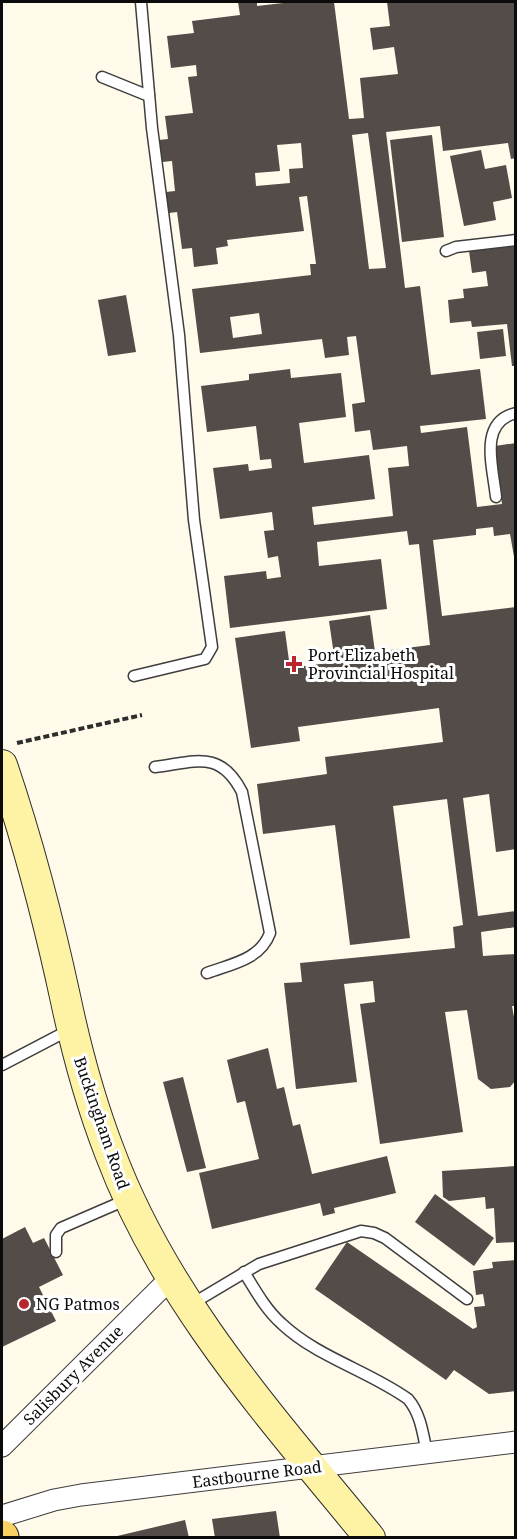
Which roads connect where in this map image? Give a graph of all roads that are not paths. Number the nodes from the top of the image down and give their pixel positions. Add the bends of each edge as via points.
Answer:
1 (141, 2) edge
2 (102, 77) dead end
3 (149, 96) junction
4 (516, 240) edge
5 (446, 251) dead end
6 (516, 413) edge
7 (496, 496) dead end
8 (134, 676) dead end
9 (7, 754) edge
10 (155, 767) dead end
11 (207, 973) dead end
12 (71, 1029) junction
13 (2, 1065) edge
14 (128, 1199) junction
15 (56, 1252) dead end
16 (244, 1272) junction
17 (170, 1279) junction
18 (467, 1299) dead end
19 (188, 1306) junction
20 (516, 1442) edge
21 (2, 1446) edge
22 (428, 1453) junction
23 (314, 1467) junction
24 (2, 1516) edge
25 (370, 1538) edge

1 - 3 lane
2 - 3 lane
3 - 8 lane via 179,335 194,520 212,647 205,659
4 - 5 lane
6 - 7 lane via 504,415 492,430
9 - 12 street, Buckingham Road
10 - 11 lane via 213,762 224,767 242,792 270,933 258,952
12 - 13 lane
12 - 14 street, Buckingham Road
14 - 15 lane via 61,1228 56,1235
14 - 17 street, Buckingham Road
16 - 18 lane via 361,1231 385,1238
16 - 19 lane
16 - 22 lane via 269,1311 291,1332 408,1400 420,1420
17 - 19 street, Buckingham Road
17 - 21 street, Salisbury Avenue
19 - 23 street, Buckingham Road via 232,1369
20 - 22 street, Eastbourne Road
22 - 23 street, Eastbourne Road
23 - 24 street, Eastbourne Road via 81,1495
23 - 25 street, Buckingham Road

